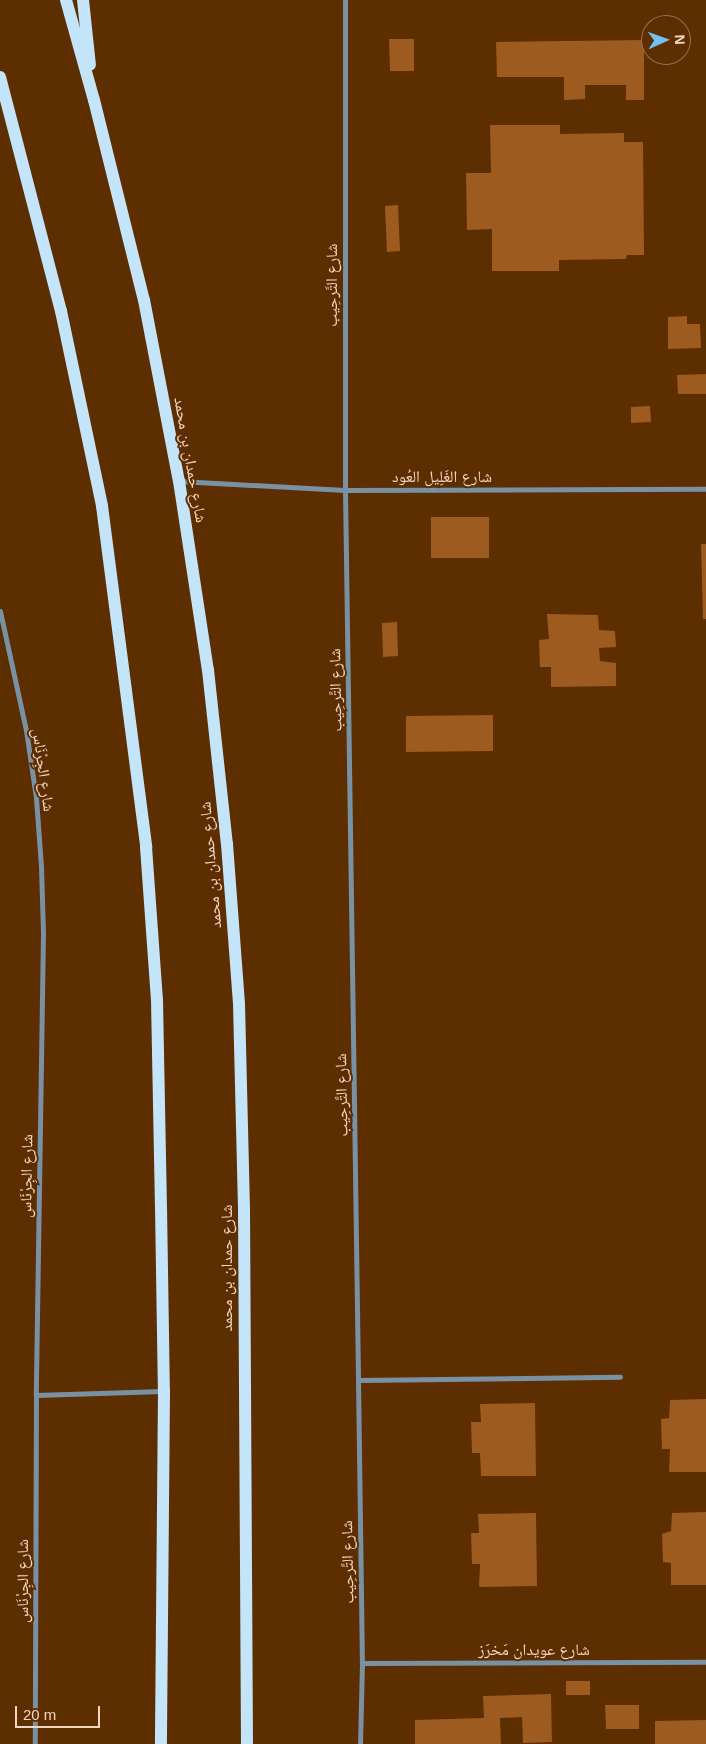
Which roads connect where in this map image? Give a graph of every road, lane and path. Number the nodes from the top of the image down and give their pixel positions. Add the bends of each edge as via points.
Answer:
1 (66, 0) edge
2 (83, 0) edge
3 (344, 0) edge
4 (0, 77) edge
5 (94, 100) junction
6 (179, 481) junction
7 (706, 489) edge
8 (345, 490) junction
9 (0, 612) edge
10 (620, 1377) dead end
11 (358, 1380) junction
12 (164, 1391) junction
13 (36, 1395) junction
14 (706, 1662) edge
15 (362, 1663) junction
16 (35, 1744) edge
17 (161, 1744) edge
18 (246, 1744) edge
19 (360, 1744) edge

1 - 5 main road, شارع حمدان بن محمد
2 - 5 main road
3 - 8 street, شارع التَّرحِيب
4 - 12 main road via 61,312 102,506 146,847 157,1000
5 - 6 main road, شارع حمدان بن محمد via 144,300
6 - 8 street, شارع الغَلِيل العُود
6 - 18 main road, شارع حمدان بن محمد via 208,670 227,844 239,1004 244,1209
7 - 8 street, شارع الغَلِيل العُود
8 - 11 street, شارع التَّرحِيب
9 - 13 street, شارع الجِرْنَاس via 26,730 41,866
10 - 11 street
11 - 15 street, شارع التَّرحِيب
12 - 13 street
12 - 17 main road
13 - 16 street, شارع الجِرْنَاس
14 - 15 street, شارع عويدان مَخرَز
15 - 19 street, شارع التَّرحِيب

